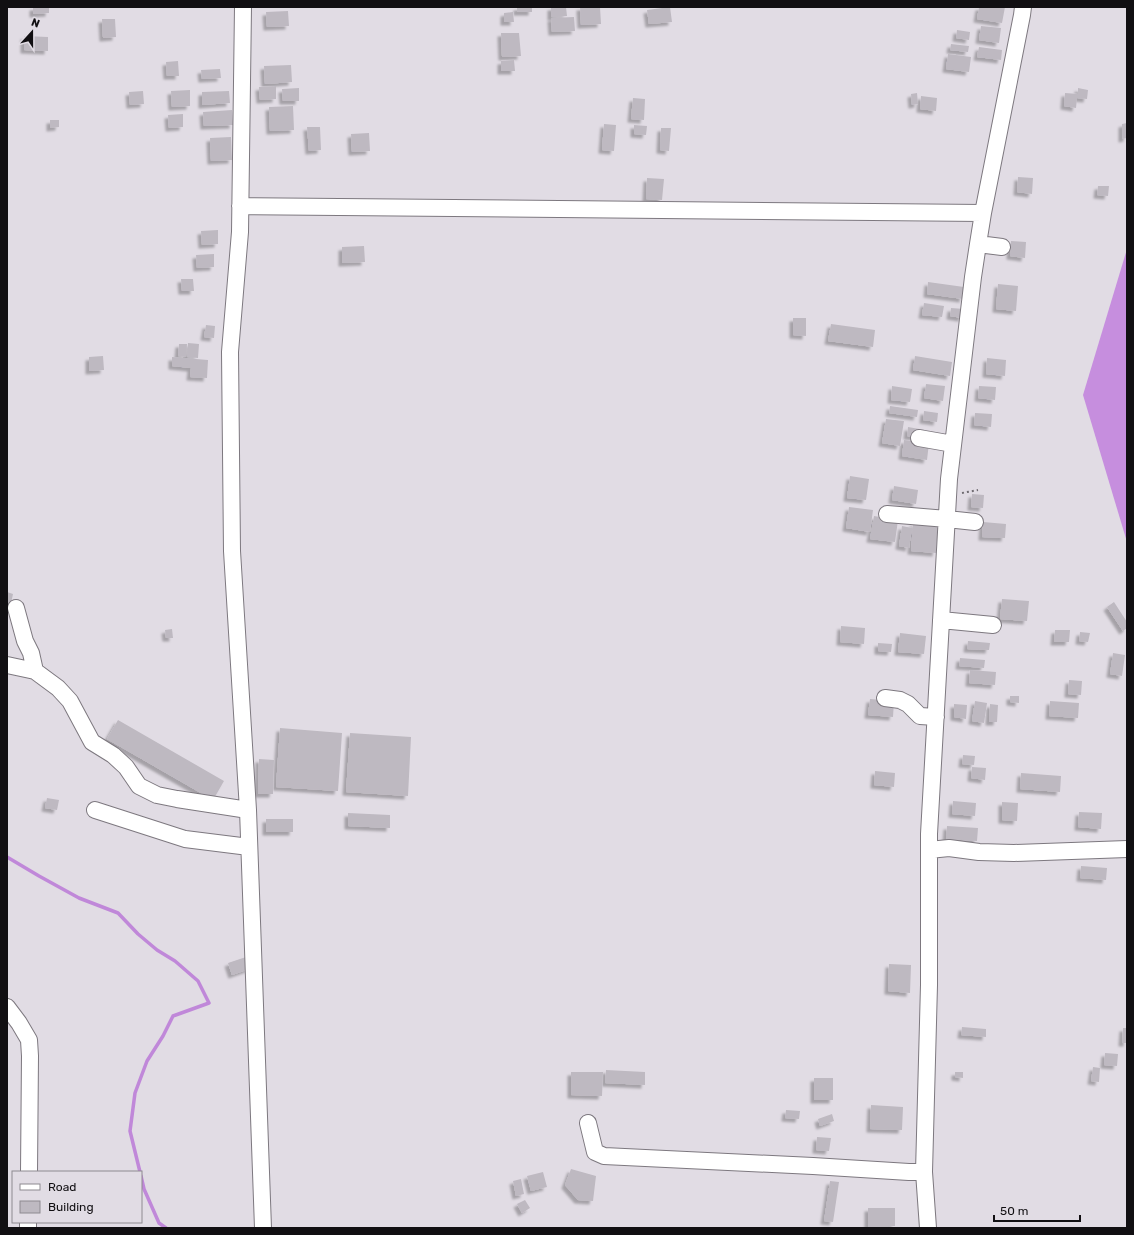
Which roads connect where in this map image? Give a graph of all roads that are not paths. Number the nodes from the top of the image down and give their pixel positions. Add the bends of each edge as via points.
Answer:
1 (243, 7) edge
2 (1023, 7) edge
3 (240, 206) junction
4 (983, 213) junction
5 (978, 244) junction
6 (1002, 247) dead end
7 (919, 438) dead end
8 (953, 444) junction
9 (886, 514) dead end
10 (947, 519) junction
11 (975, 522) dead end
12 (16, 608) dead end
13 (941, 620) junction
14 (993, 625) dead end
15 (7, 665) edge
16 (35, 671) junction
17 (885, 698) dead end
18 (936, 717) junction
19 (95, 810) dead end
20 (248, 810) junction
21 (249, 847) junction
22 (1127, 849) edge
23 (928, 850) junction
24 (7, 1007) edge
25 (588, 1123) dead end
26 (29, 1171) edge
27 (924, 1172) junction
28 (263, 1228) edge
29 (928, 1228) edge

1 - 3 street
2 - 4 street
3 - 4 street
3 - 20 street via 230,352 232,536
4 - 5 street
5 - 6 street
5 - 8 street
7 - 8 street
8 - 10 street
9 - 10 street
10 - 11 street
10 - 13 street
12 - 16 street
13 - 14 street
13 - 18 street
15 - 16 street
16 - 20 street via 58,688 70,701 92,742 126,767 139,786 157,795
17 - 18 street via 908,704 920,716
18 - 23 street
19 - 21 street via 185,839
20 - 21 street
21 - 28 street
22 - 23 street via 1014,853 949,848
23 - 27 street via 929,985
24 - 26 street via 29,1040
25 - 27 street via 595,1152 604,1156
27 - 29 street

